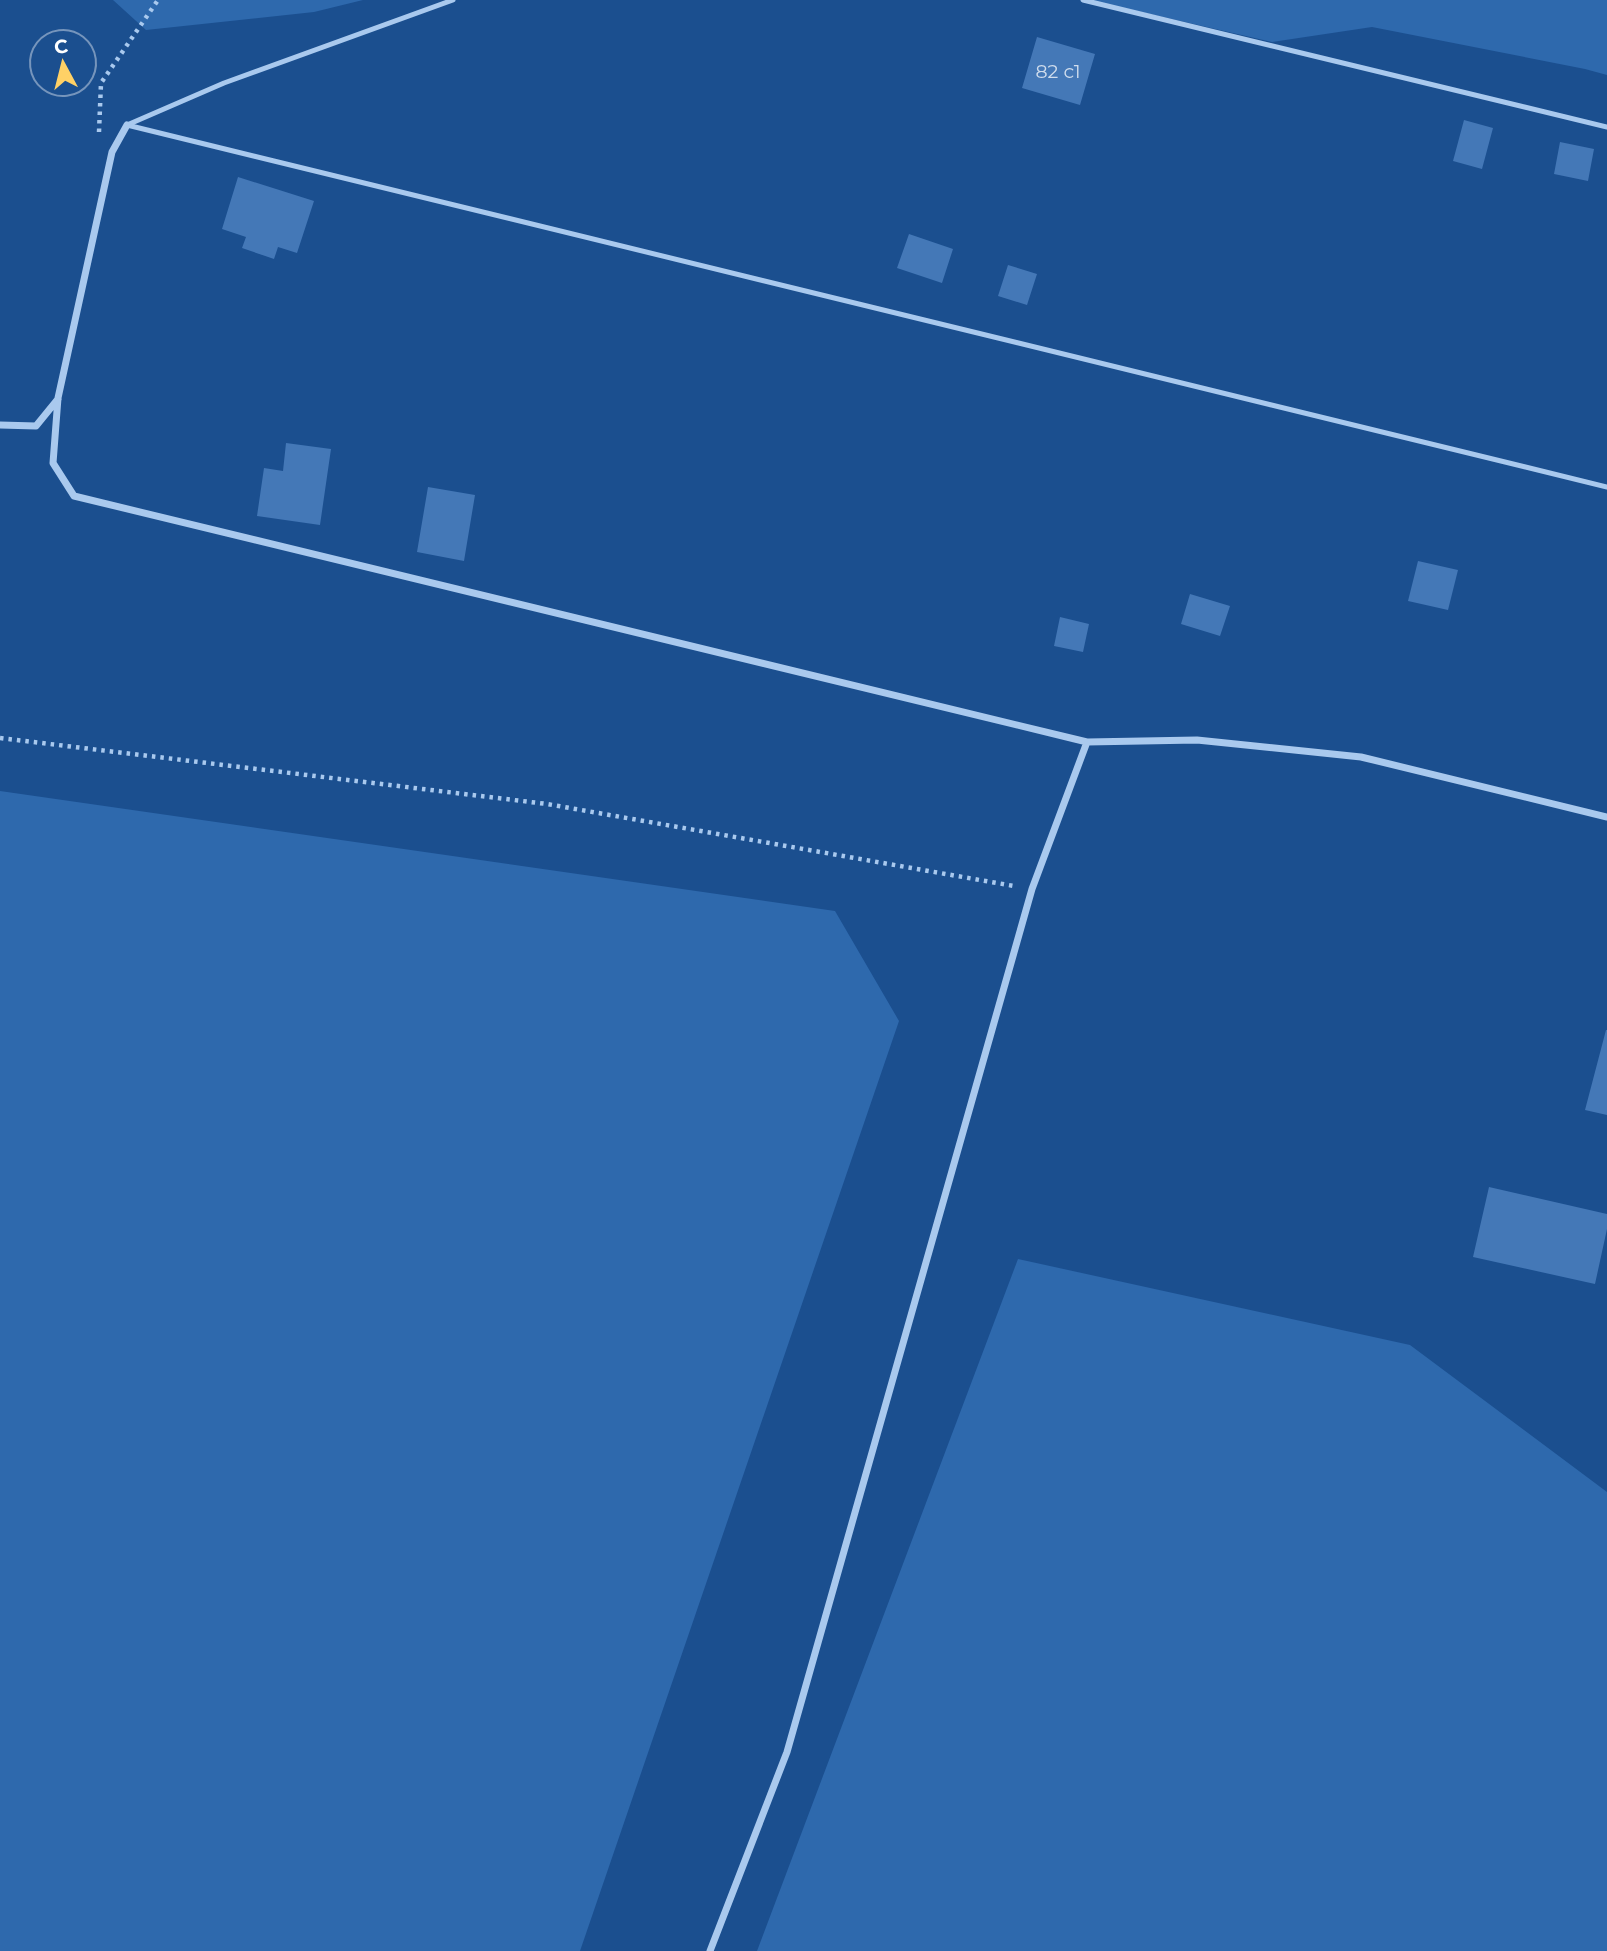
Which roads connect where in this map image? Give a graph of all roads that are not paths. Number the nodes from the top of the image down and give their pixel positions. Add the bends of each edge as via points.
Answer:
1 (453, 0) edge
2 (1083, 0) edge
3 (127, 125) junction
4 (1607, 127) edge
5 (58, 398) junction
6 (0, 425) edge
7 (1607, 487) edge
8 (1087, 741) junction
9 (1607, 817) edge
10 (710, 1951) edge

1 - 3 lane via 224,83
2 - 4 lane
3 - 5 street via 113,152
3 - 7 lane
5 - 6 street via 36,426
5 - 8 street via 53,463 74,496
8 - 9 street via 1197,740 1360,757
8 - 10 street via 1032,889 787,1752

